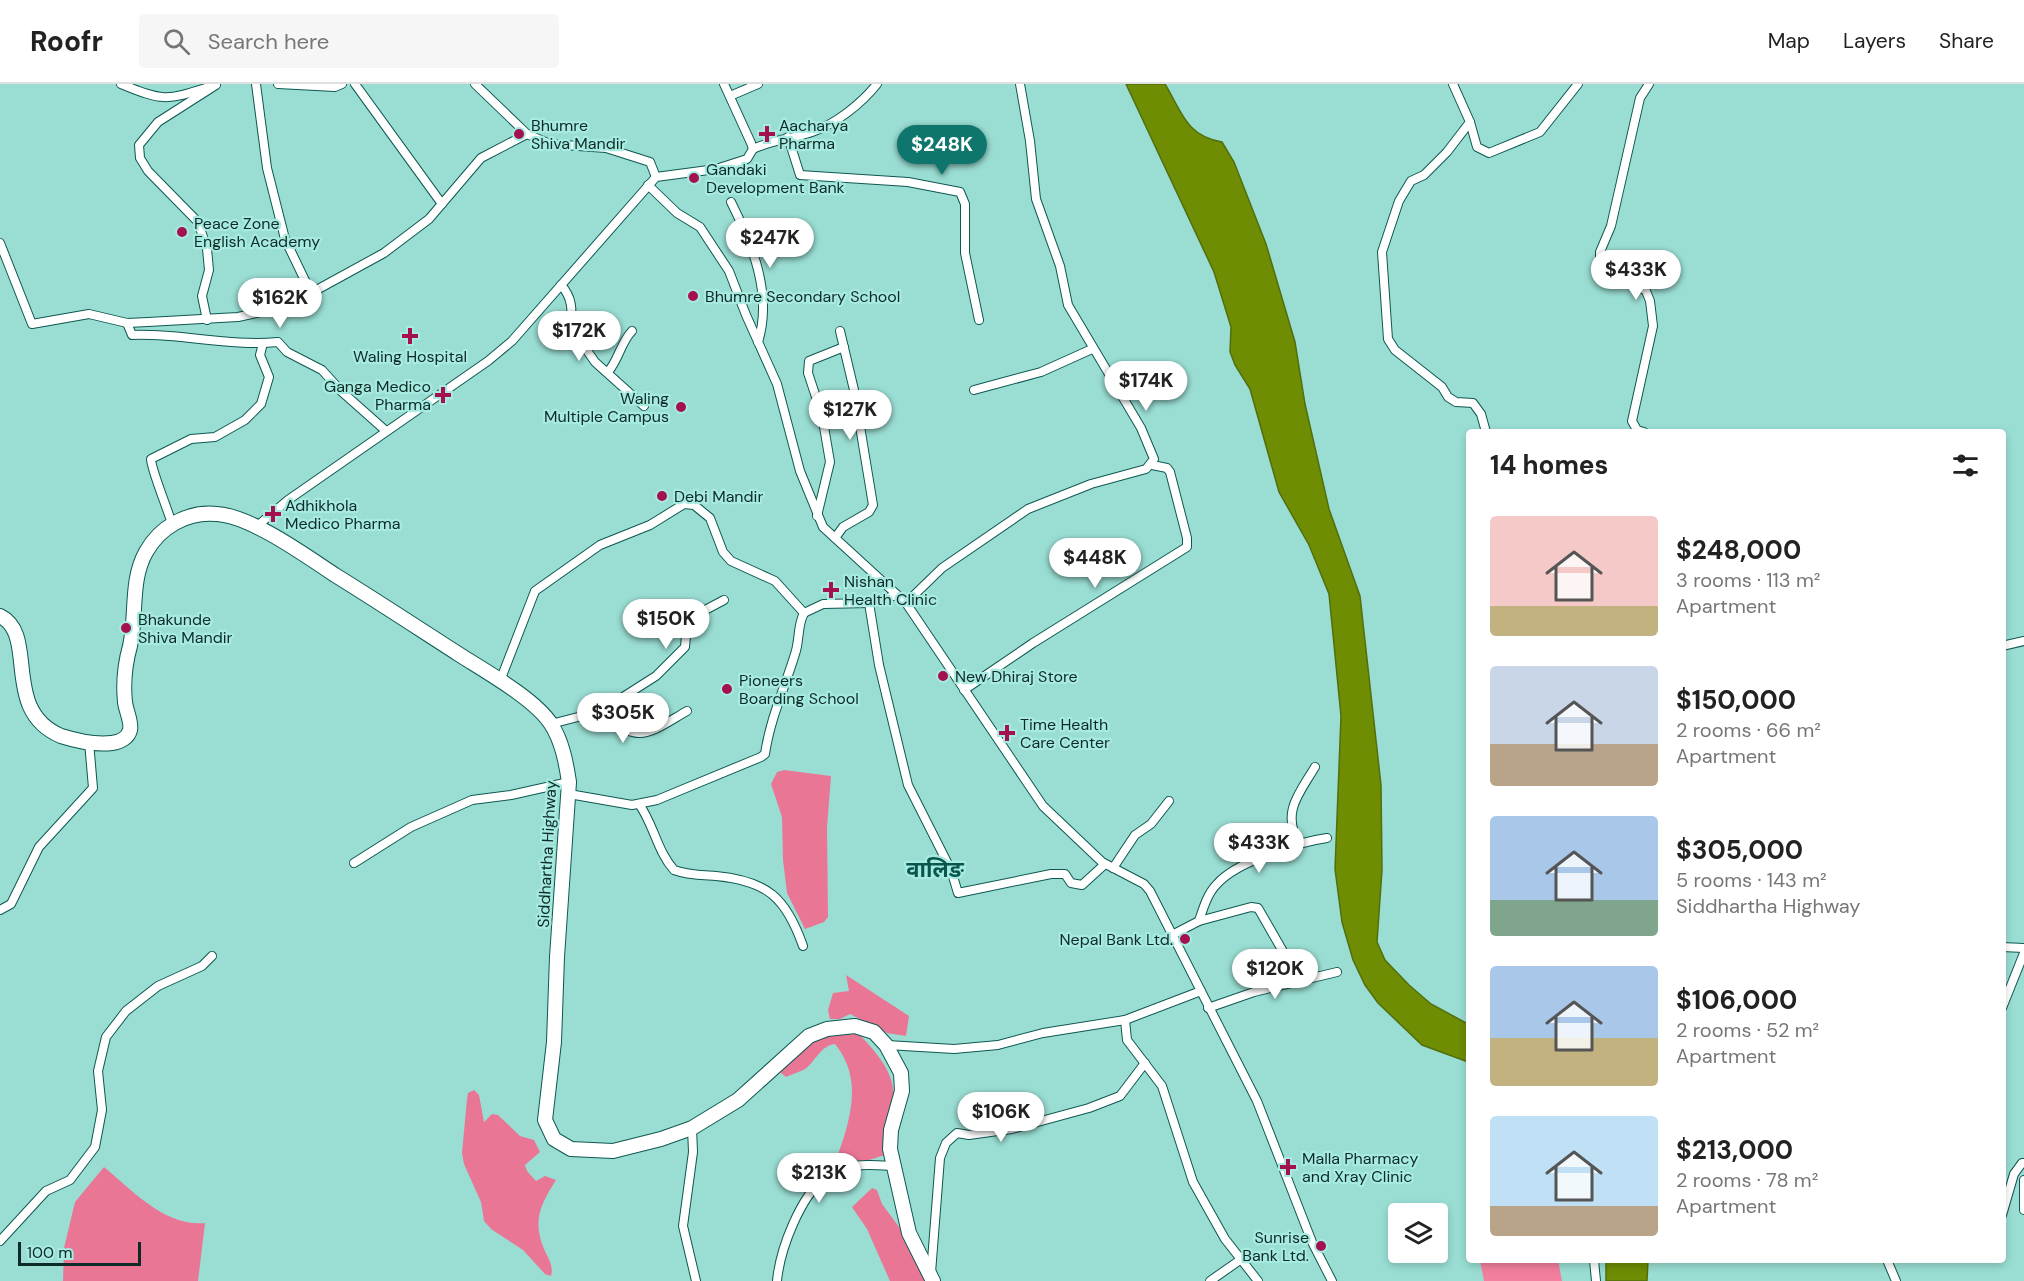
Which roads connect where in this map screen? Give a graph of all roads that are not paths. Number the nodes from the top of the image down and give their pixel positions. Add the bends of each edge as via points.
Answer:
1 (121, 84) edge
2 (256, 84) edge
3 (278, 84) edge
4 (342, 84) edge
5 (355, 84) edge
6 (475, 84) edge
7 (724, 84) edge
8 (758, 84) edge
9 (877, 84) edge
10 (1020, 84) edge
11 (1453, 84) edge
12 (1578, 84) edge
13 (1649, 84) edge
14 (217, 85) edge
15 (730, 96) junction
16 (1470, 122) junction
17 (527, 134) junction
18 (788, 137) junction
19 (753, 149) junction
20 (656, 177) junction
21 (648, 185) junction
22 (731, 202) dead end
23 (442, 204) junction
24 (0, 243) edge
25 (561, 285) junction
26 (311, 293) junction
27 (207, 320) junction
28 (979, 320) dead end
29 (128, 322) junction
30 (632, 330) dead end
31 (840, 332) dead end
32 (758, 342) junction
33 (263, 343) junction
34 (844, 347) junction
35 (1092, 349) junction
36 (608, 372) junction
37 (974, 390) dead end
38 (644, 406) dead end
39 (1484, 429) edge
40 (1636, 429) edge
41 (386, 431) junction
42 (1152, 465) junction
43 (817, 516) junction
44 (172, 524) junction
45 (255, 528) junction
46 (835, 538) junction
47 (897, 595) junction
48 (724, 600) dead end
49 (869, 603) junction
50 (906, 603) junction
51 (804, 613) junction
52 (0, 616) edge
53 (2024, 641) edge
54 (2006, 645) edge
55 (500, 681) junction
56 (964, 690) junction
57 (601, 711) junction
58 (687, 711) dead end
59 (551, 724) junction
60 (89, 742) junction
61 (1315, 767) dead end
62 (569, 788) junction
63 (1169, 801) dead end
64 (639, 804) junction
65 (1327, 838) dead end
66 (1298, 842) junction
67 (354, 863) dead end
68 (1109, 866) junction
69 (0, 910) edge
70 (1198, 921) junction
71 (1172, 935) junction
72 (803, 946) dead end
73 (2006, 947) edge
74 (2024, 948) edge
75 (2024, 953) edge
76 (212, 956) dead end
77 (1337, 972) dead end
78 (1308, 978) junction
79 (1200, 991) junction
80 (2006, 998) edge
81 (1208, 1008) junction
82 (1125, 1020) junction
83 (886, 1045) junction
84 (1145, 1064) junction
85 (692, 1128) junction
86 (2024, 1163) edge
87 (894, 1166) junction
88 (2024, 1180) edge
89 (2006, 1201) edge
90 (2024, 1210) edge
91 (0, 1241) edge
92 (1240, 1260) junction
93 (1594, 1263) edge
94 (1888, 1263) edge
95 (932, 1279) edge
96 (696, 1281) edge
97 (777, 1281) edge
98 (1210, 1281) edge
99 (1258, 1281) edge
100 (1332, 1281) edge
101 (1596, 1281) edge
102 (1896, 1281) edge

1 - 14 street via 148,96 170,99
2 - 26 street via 266,157 283,229
3 - 4 street
5 - 23 street
6 - 17 street
7 - 15 street
8 - 15 street
9 - 18 street via 857,105 814,132
10 - 35 street via 1036,199 1060,266 1068,305
11 - 16 street
12 - 16 street via 1540,132 1489,153 1477,147
13 - 40 street via 1637,109 1611,226 1600,252 1600,264 1607,272 1624,276 1646,291 1650,301 1653,326 1632,421
14 - 27 street via 158,122 140,146 140,158 148,171 198,222 209,270 202,296
15 - 19 street
16 - 39 street via 1447,152 1424,175 1411,181 1399,201 1383,243 1383,286 1388,339 1395,350 1442,387 1448,397 1473,403
17 - 20 street via 550,144 606,148 641,158 650,162
17 - 23 street via 481,158
18 - 19 street
18 - 28 street via 800,175 908,182 960,192 964,204 965,253
19 - 20 street via 747,159 737,163
20 - 21 street
21 - 25 street
21 - 32 street via 677,213 700,227 715,247
22 - 32 street via 754,251 764,308
23 - 26 street via 429,219 384,253
24 - 29 street via 32,324 89,314
25 - 36 street via 570,299 570,326 596,363
25 - 41 street via 504,348
26 - 27 street via 270,310
27 - 29 street
29 - 33 street via 132,335
30 - 36 street
31 - 34 street
32 - 43 street via 779,390 786,427
33 - 41 street via 278,342 287,352 322,370
33 - 44 street via 260,355 269,377 261,404 215,437 191,439 151,459
34 - 43 street via 812,358 808,366 830,462
34 - 46 street via 873,505 869,512 843,527
35 - 37 street via 1041,372
35 - 42 street via 1141,428 1153,453
36 - 38 street
41 - 45 street
42 - 50 street via 1028,509 942,568
42 - 56 street via 1170,472 1187,547
43 - 46 street
44 - 45 highway, Siddhartha Highway via 195,516 220,514
44 - 60 highway, Siddhartha Highway via 161,530 145,554 136,585 135,616 124,666 131,729 126,738 116,743
45 - 55 highway, Siddhartha Highway via 284,542
46 - 47 street
47 - 49 street
47 - 50 street
48 - 57 street via 693,617 687,624 686,647 656,676
49 - 51 street via 823,604
49 - 68 street via 879,665 908,785 951,870 958,893 1051,874 1065,874 1071,883 1082,885
50 - 56 street
51 - 55 street via 775,581 731,561 723,552 710,518 701,509 684,504 650,525 600,545 535,591
51 - 64 street via 765,754
52 - 60 highway, Siddhartha Highway via 13,630 20,705 31,721 42,729
53 - 54 street
55 - 59 highway, Siddhartha Highway
56 - 68 street via 1043,806
57 - 58 street via 624,731 645,733
57 - 59 street
59 - 62 highway, Siddhartha Highway via 565,756
60 - 69 street via 93,788 39,847 10,904
61 - 66 street via 1290,813
62 - 64 street
62 - 67 street via 472,800 411,827
62 - 85 highway, Siddhartha Highway via 554,1042 545,1120 554,1139 571,1149 613,1151
63 - 68 street via 1152,824 1135,835
64 - 72 street via 652,825 662,854 674,870 738,878 759,885 790,913
65 - 66 street
66 - 70 street via 1217,883
68 - 71 street via 1148,887
70 - 71 street
70 - 78 street via 1258,908 1285,955
71 - 79 street
73 - 74 street
75 - 80 street
76 - 91 street via 202,966 158,986 126,1011 106,1037 98,1071 102,1110 95,1147 70,1180 46,1191
77 - 78 street
78 - 81 street
79 - 81 street
79 - 82 street
81 - 100 street via 1257,1101 1312,1242
82 - 83 street via 976,1047
82 - 84 street via 1127,1040
83 - 85 highway, Siddhartha Highway via 874,1032 855,1026 827,1029 809,1036 738,1100
83 - 87 highway, Siddhartha Highway via 901,1073 902,1091 891,1130
84 - 92 street via 1162,1086 1193,1182
84 - 95 street via 1120,1095 1089,1108 1012,1128 950,1137 940,1158
85 - 96 street via 693,1152 683,1226
86 - 89 street via 2014,1174
87 - 95 highway, Siddhartha Highway via 909,1233
87 - 97 street via 859,1165 826,1175 806,1200 793,1226 778,1261
88 - 90 street
92 - 98 street
92 - 99 street
93 - 101 street
94 - 102 street

